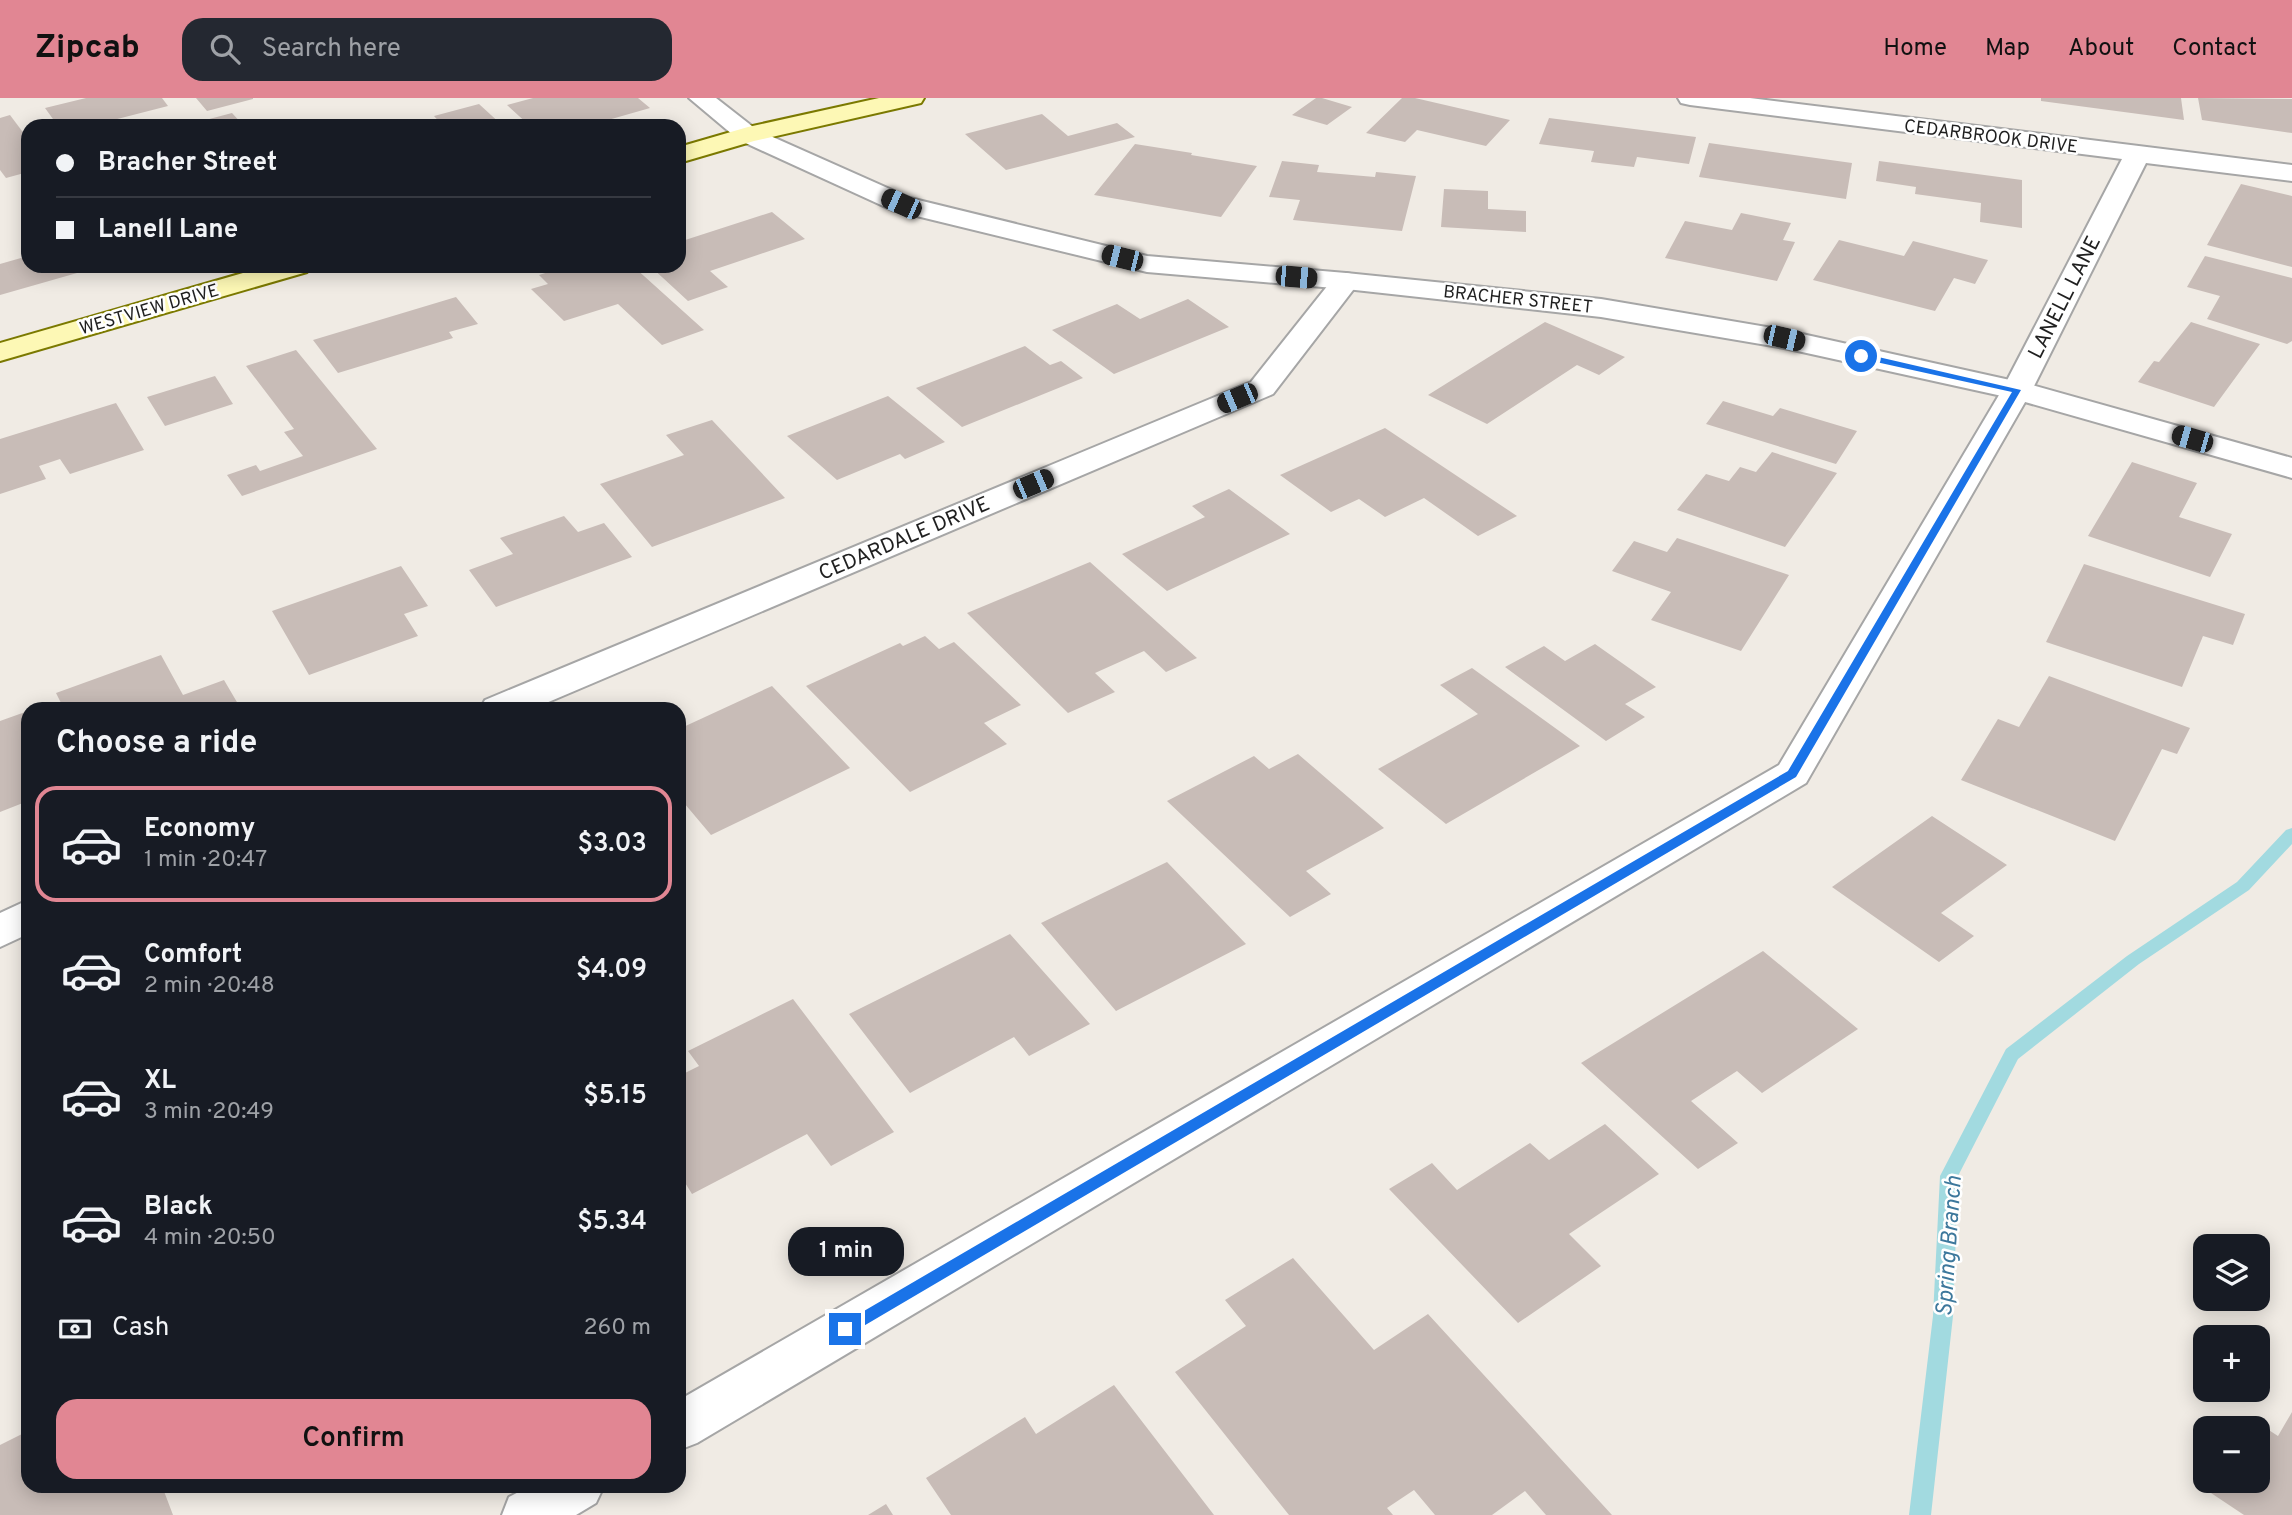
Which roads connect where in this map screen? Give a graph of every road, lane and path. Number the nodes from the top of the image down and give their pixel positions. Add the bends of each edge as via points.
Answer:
1 (701, 98) edge
2 (912, 98) edge
3 (1690, 98) edge
4 (748, 135) junction
5 (686, 153) edge
6 (2137, 155) junction
7 (2292, 173) edge
8 (273, 273) edge
9 (1346, 281) junction
10 (0, 352) edge
11 (2017, 390) junction
12 (2292, 468) edge
13 (515, 702) edge
14 (21, 919) edge
15 (0, 932) edge
16 (686, 1423) edge
17 (566, 1493) edge
18 (528, 1515) edge

1 - 4 street, BRACHER STREET
2 - 4 main road
3 - 6 street, CEDARBROOK DRIVE
4 - 5 main road
4 - 9 street, BRACHER STREET via 901,204 1147,264
6 - 7 street, CEDARBROOK DRIVE
6 - 11 street, LANELL LANE
8 - 10 main road, WESTVIEW DRIVE
9 - 11 street, BRACHER STREET via 1601,307 1784,338
9 - 13 street, CEDARDALE DRIVE via 1262,388
11 - 12 street, BRACHER STREET
11 - 16 street, LANELL LANE via 1793,774
14 - 15 street
17 - 18 street

